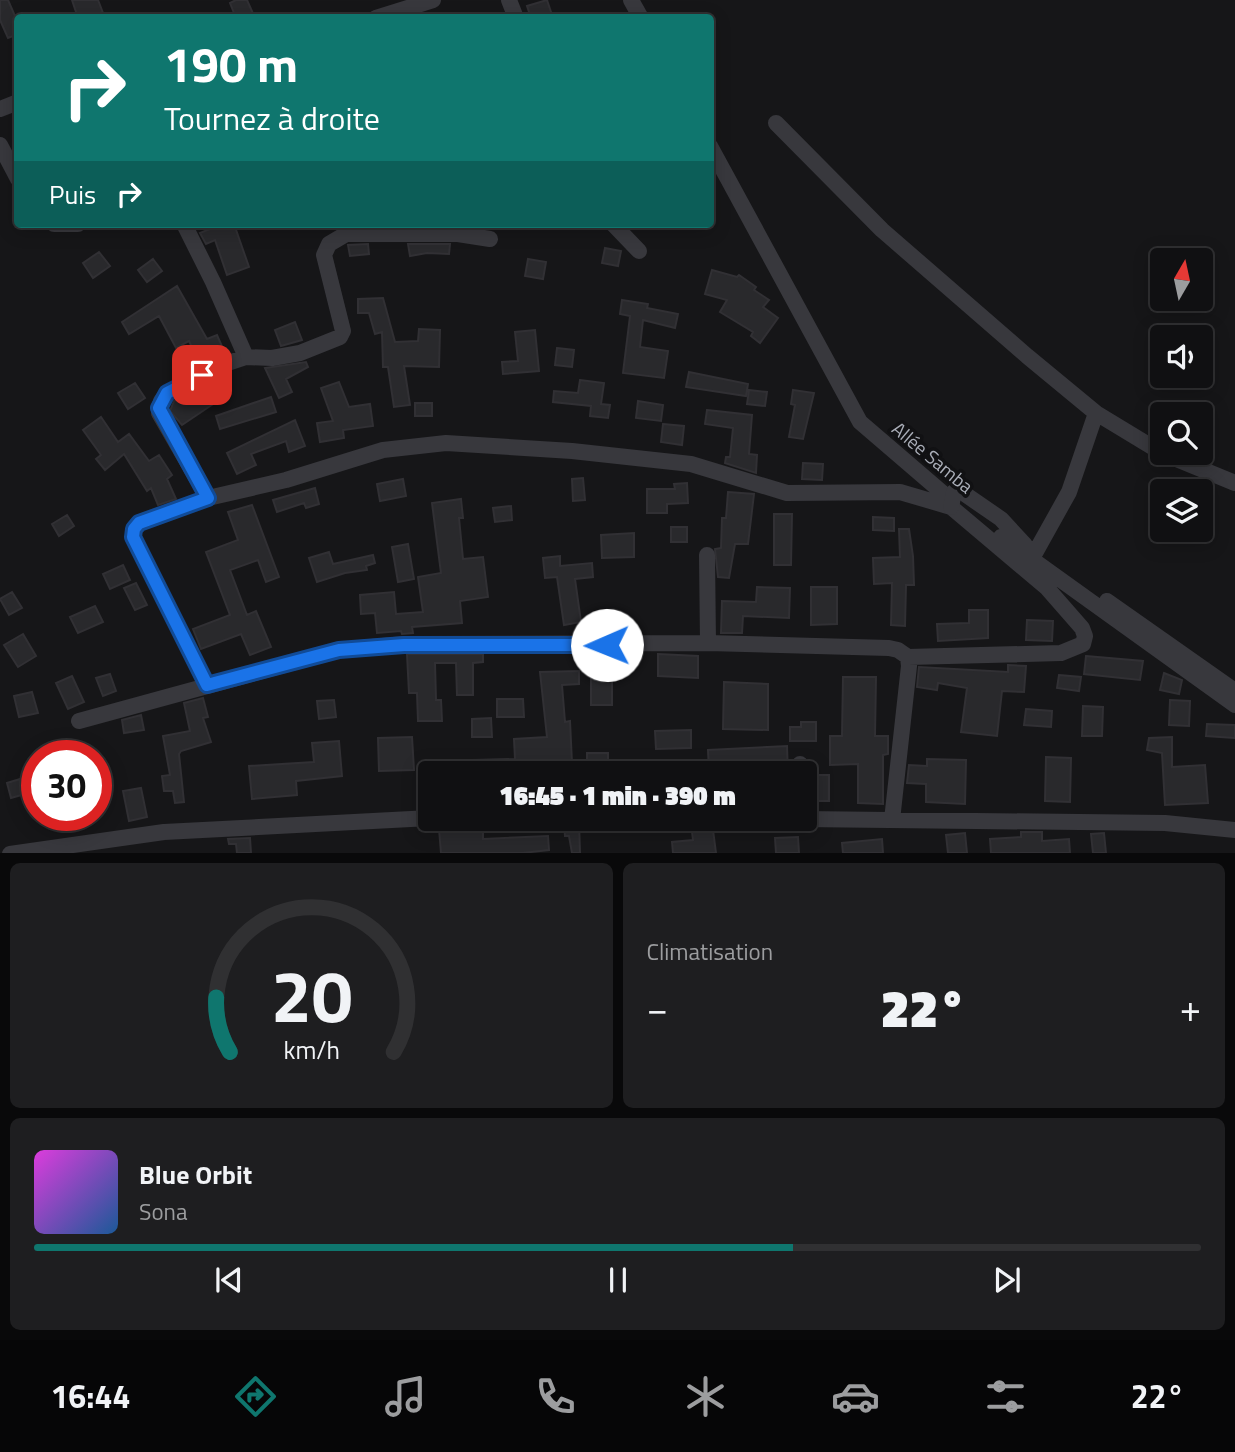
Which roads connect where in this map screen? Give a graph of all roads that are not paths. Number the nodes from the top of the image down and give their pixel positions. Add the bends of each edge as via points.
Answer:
1 (433, 0) edge
2 (389, 14) edge
3 (776, 123) dead end
4 (0, 145) edge
5 (714, 153) edge
6 (14, 171) edge
7 (186, 228) edge
8 (617, 228) edge
9 (490, 239) dead end
10 (639, 251) dead end
11 (246, 357) junction
12 (1097, 414) junction
13 (1150, 446) edge
14 (1190, 465) edge
15 (1235, 484) edge
16 (208, 498) junction
17 (953, 500) junction
18 (1035, 553) junction
19 (707, 555) dead end
20 (708, 643) junction
21 (908, 657) junction
22 (207, 685) junction
23 (1235, 691) edge
24 (1235, 705) edge
25 (79, 721) dead end
26 (418, 819) edge
27 (817, 819) edge
28 (892, 820) junction
29 (1235, 830) edge
30 (10, 853) edge

1 - 2 street
3 - 12 street via 882,230
4 - 6 street
5 - 24 street, Allée Samba via 860,422 935,489
7 - 11 street
8 - 10 street
9 - 11 street via 458,234 346,234 329,244 324,255 343,334 300,353
11 - 16 street via 167,393 159,408
12 - 13 street
12 - 18 street via 1069,492
14 - 15 street
16 - 17 street via 383,450 446,443 691,464 787,494 900,492
16 - 22 street via 139,523 133,537
17 - 18 street via 959,490 1001,519
17 - 21 street via 1047,588 1082,628 1083,644 1061,653
18 - 23 street
19 - 20 street
20 - 21 street via 889,648
20 - 22 street via 404,645 339,650
21 - 28 street
22 - 25 street
26 - 30 street via 164,832
27 - 28 street
28 - 29 street via 1165,824

